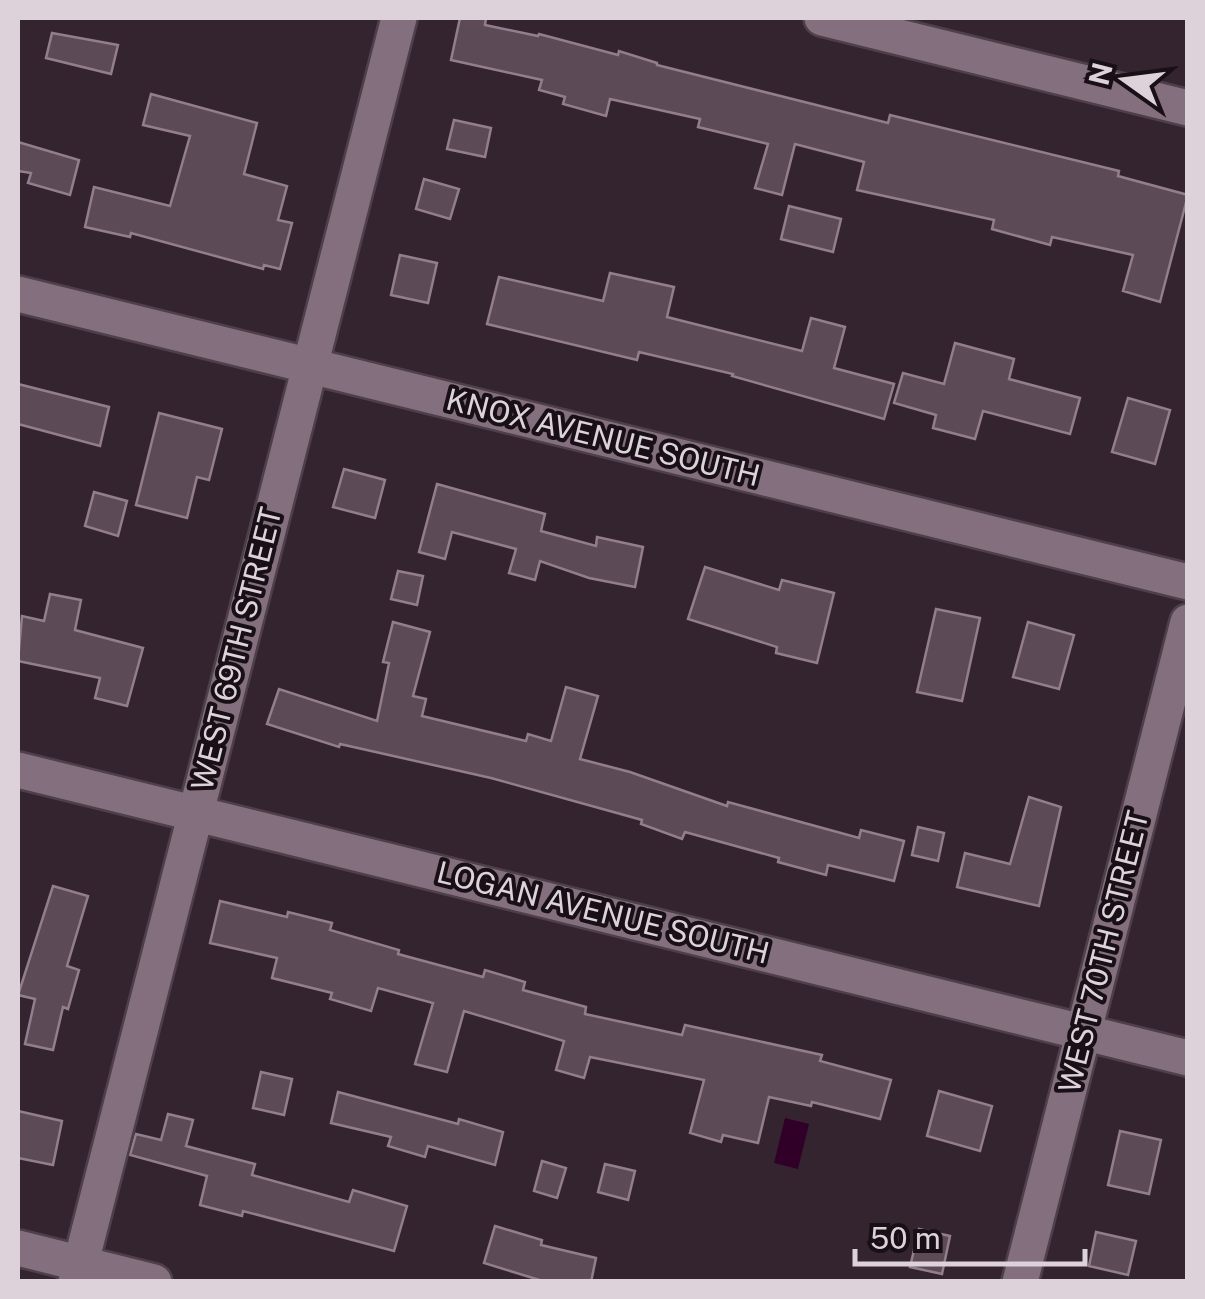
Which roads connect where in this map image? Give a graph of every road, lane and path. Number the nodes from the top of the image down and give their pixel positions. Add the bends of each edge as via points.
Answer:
1 (399, 18) edge
2 (822, 18) edge
3 (1188, 108) edge
4 (18, 294) edge
5 (310, 366) junction
6 (1188, 582) edge
7 (1188, 622) edge
8 (18, 770) edge
9 (196, 814) junction
10 (1084, 1031) junction
11 (1188, 1058) edge
12 (18, 1248) edge
13 (78, 1273) edge
14 (154, 1282) edge
15 (1020, 1282) edge

1 - 5 street, WEST 69TH STREET
2 - 3 street
4 - 5 street, KNOX AVENUE SOUTH
5 - 6 street, KNOX AVENUE SOUTH
5 - 9 street, WEST 69TH STREET
7 - 10 street, WEST 70TH STREET
8 - 9 street, LOGAN AVENUE SOUTH
9 - 10 street, LOGAN AVENUE SOUTH
9 - 13 street, WEST 69TH STREET
10 - 11 street, LOGAN AVENUE SOUTH
10 - 15 street, WEST 70TH STREET
12 - 13 street
13 - 14 street

